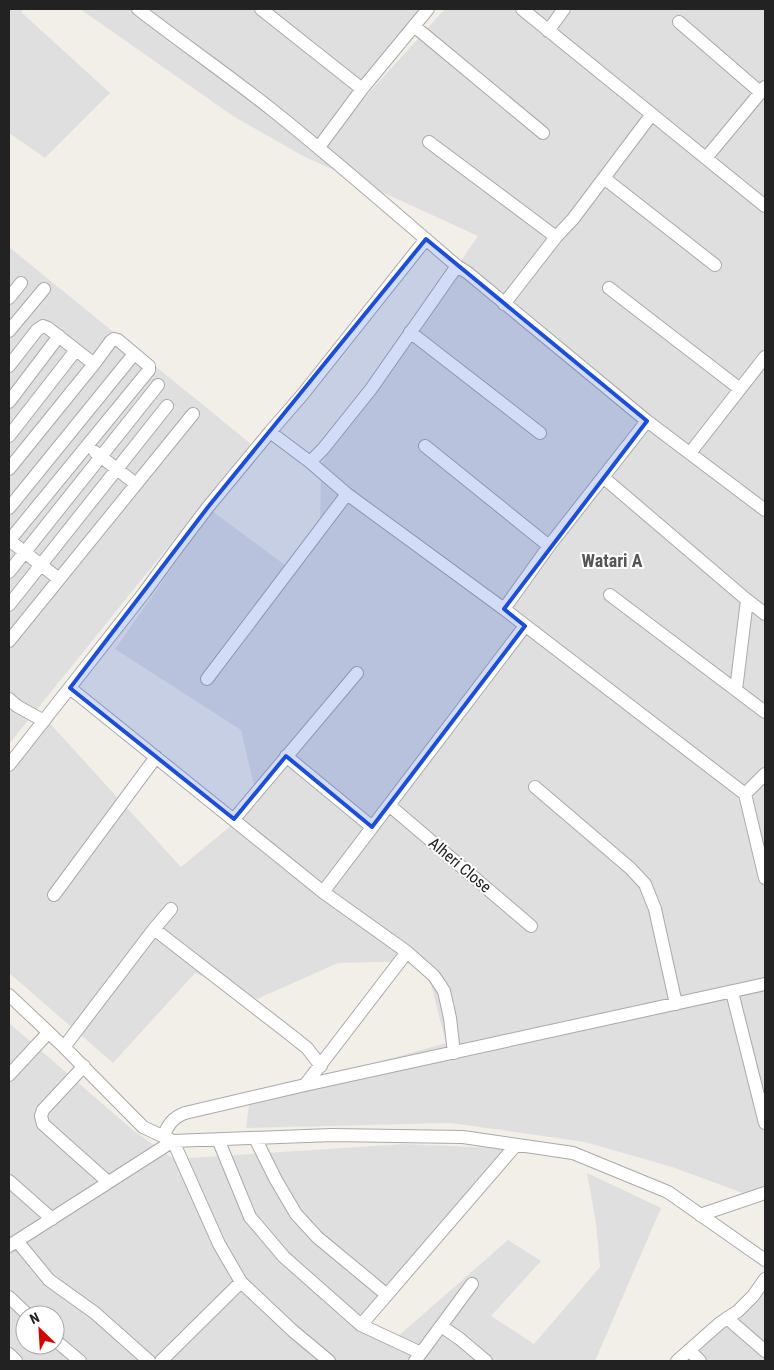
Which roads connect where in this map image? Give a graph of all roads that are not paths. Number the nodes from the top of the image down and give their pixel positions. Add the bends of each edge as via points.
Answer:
1 (138, 9) edge
2 (261, 9) edge
3 (428, 9) edge
4 (522, 9) edge
5 (564, 9) edge
6 (678, 22) dead end
7 (414, 26) junction
8 (548, 31) junction
9 (362, 89) junction
10 (763, 89) edge
11 (652, 114) junction
12 (543, 133) dead end
13 (429, 142) dead end
14 (318, 148) junction
15 (706, 158) junction
16 (604, 178) junction
17 (765, 206) edge
18 (556, 237) junction
19 (426, 239) junction
20 (715, 265) dead end
21 (457, 266) junction
22 (21, 283) dead end
23 (609, 288) dead end
24 (44, 289) dead end
25 (9, 298) edge
26 (504, 304) junction
27 (9, 331) edge
28 (410, 332) junction
29 (59, 336) junction
30 (76, 350) junction
31 (134, 354) junction
32 (765, 357) edge
33 (94, 364) junction
34 (9, 366) edge
35 (158, 385) dead end
36 (740, 389) junction
37 (11, 394) edge
38 (33, 405) junction
39 (167, 406) dead end
40 (192, 414) dead end
41 (647, 421) junction
42 (270, 432) junction
43 (540, 433) dead end
44 (9, 436) edge
45 (87, 446) junction
46 (425, 446) dead end
47 (690, 453) junction
48 (101, 456) junction
49 (310, 462) junction
50 (117, 469) junction
51 (9, 470) edge
52 (604, 478) junction
53 (136, 484) junction
54 (348, 494) junction
55 (9, 508) edge
56 (765, 510) edge
57 (9, 541) edge
58 (549, 546) junction
59 (25, 552) junction
60 (42, 565) junction
61 (9, 572) edge
62 (59, 579) junction
63 (610, 595) dead end
64 (747, 600) junction
65 (9, 605) edge
66 (504, 609) junction
67 (765, 614) edge
68 (525, 626) junction
69 (9, 641) edge
70 (357, 673) dead end
71 (207, 679) dead end
72 (70, 688) junction
73 (736, 690) junction
74 (9, 699) edge
75 (765, 712) edge
76 (44, 721) junction
77 (286, 756) junction
78 (156, 758) junction
79 (9, 765) edge
80 (765, 774) edge
81 (535, 787) dead end
82 (745, 794) junction
83 (389, 805) junction
84 (234, 819) junction
85 (372, 827) junction
86 (765, 878) edge
87 (323, 892) junction
88 (54, 894) dead end
89 (171, 909) dead end
90 (531, 926) dead end
91 (154, 929) junction
92 (407, 952) junction
93 (765, 984) edge
94 (732, 992) junction
95 (11, 1001) edge
96 (676, 1004) junction
97 (48, 1033) junction
98 (64, 1047) junction
99 (454, 1053) junction
100 (84, 1066) junction
101 (321, 1066) junction
102 (9, 1075) edge
103 (305, 1085) junction
104 (765, 1123) edge
105 (255, 1138) junction
106 (168, 1139) junction
107 (218, 1139) junction
108 (516, 1145) junction
109 (9, 1181) edge
110 (108, 1182) junction
111 (765, 1193) edge
112 (700, 1215) junction
113 (52, 1218) junction
114 (13, 1244) edge
115 (765, 1260) edge
116 (765, 1279) edge
117 (241, 1282) junction
118 (472, 1284) dead end
119 (387, 1295) junction
120 (727, 1318) junction
121 (362, 1325) junction
122 (440, 1326) junction
123 (65, 1348) edge
124 (689, 1350) junction
125 (765, 1351) edge
126 (9, 1354) edge
127 (418, 1357) edge
128 (16, 1361) edge
129 (80, 1361) edge
130 (149, 1361) edge
131 (161, 1361) edge
132 (329, 1361) edge
133 (486, 1361) edge
134 (677, 1361) edge
135 (700, 1361) edge

1 - 14 street
2 - 9 street
3 - 7 street
4 - 8 street
5 - 8 street
6 - 10 street
7 - 9 street
7 - 12 street
8 - 11 street
9 - 14 street
10 - 15 street
11 - 15 street
11 - 16 street
13 - 18 street
14 - 19 street
15 - 17 street
16 - 18 street
16 - 20 street
18 - 26 street
19 - 21 street
19 - 42 street
21 - 26 street
21 - 28 street
22 - 25 street
23 - 36 street
24 - 27 street
26 - 41 street
28 - 43 street
28 - 49 street via 371,389
29 - 30 street
29 - 34 street via 43,326
29 - 37 street
30 - 33 street
30 - 38 street
31 - 33 street via 114,339
31 - 45 street via 149,366 149,370
31 - 55 street
32 - 36 street
33 - 51 street
35 - 48 street
36 - 47 street
37 - 38 street
38 - 44 street
39 - 50 street
40 - 53 street
41 - 47 street
41 - 52 street
42 - 49 street
42 - 72 street via 176,548
45 - 48 street
45 - 57 street
46 - 58 street
47 - 56 street
48 - 50 street
48 - 59 street
49 - 54 street
50 - 53 street
50 - 60 street
52 - 58 street
52 - 64 street
53 - 62 street
54 - 66 street
54 - 71 street
57 - 59 street
58 - 66 street
59 - 60 street
59 - 61 street
60 - 62 street
60 - 65 street
62 - 69 street
63 - 73 street
64 - 67 street
64 - 73 street
66 - 68 street
68 - 82 street
68 - 83 street
70 - 77 street
72 - 76 street
72 - 78 street
73 - 75 street
74 - 76 street
76 - 79 street
77 - 84 street
77 - 85 street
78 - 84 street
78 - 88 street
80 - 82 street
81 - 96 street via 645,884 655,909
82 - 86 street
83 - 85 street
83 - 90 street, Alheri Close
84 - 87 street
85 - 87 street
87 - 92 street
89 - 91 street
91 - 98 street
91 - 101 street via 292,1036
92 - 99 street via 434,976 444,991
92 - 101 street
93 - 94 street
94 - 96 street
94 - 104 street
95 - 97 street
96 - 99 street
97 - 98 street
97 - 102 street
98 - 100 street
99 - 103 street
100 - 106 street via 144,1127
100 - 110 street via 43,1110 42,1124
101 - 103 street
103 - 106 street via 177,1116 170,1122
105 - 107 street
105 - 108 street via 332,1135 453,1137
105 - 119 street via 296,1214 318,1237
106 - 107 street
106 - 110 street
106 - 117 street
107 - 121 street via 250,1217 284,1257
108 - 112 street via 573,1153 668,1192
108 - 119 street
109 - 113 street
110 - 113 street
111 - 112 street
112 - 115 street
113 - 114 street
114 - 130 street via 49,1280 95,1313
116 - 120 street via 753,1296
117 - 131 street
117 - 132 street
118 - 122 street
119 - 121 street
120 - 124 street
120 - 125 street
121 - 127 street
122 - 127 street
122 - 133 street
123 - 129 street
124 - 134 street
124 - 135 street
126 - 128 street

